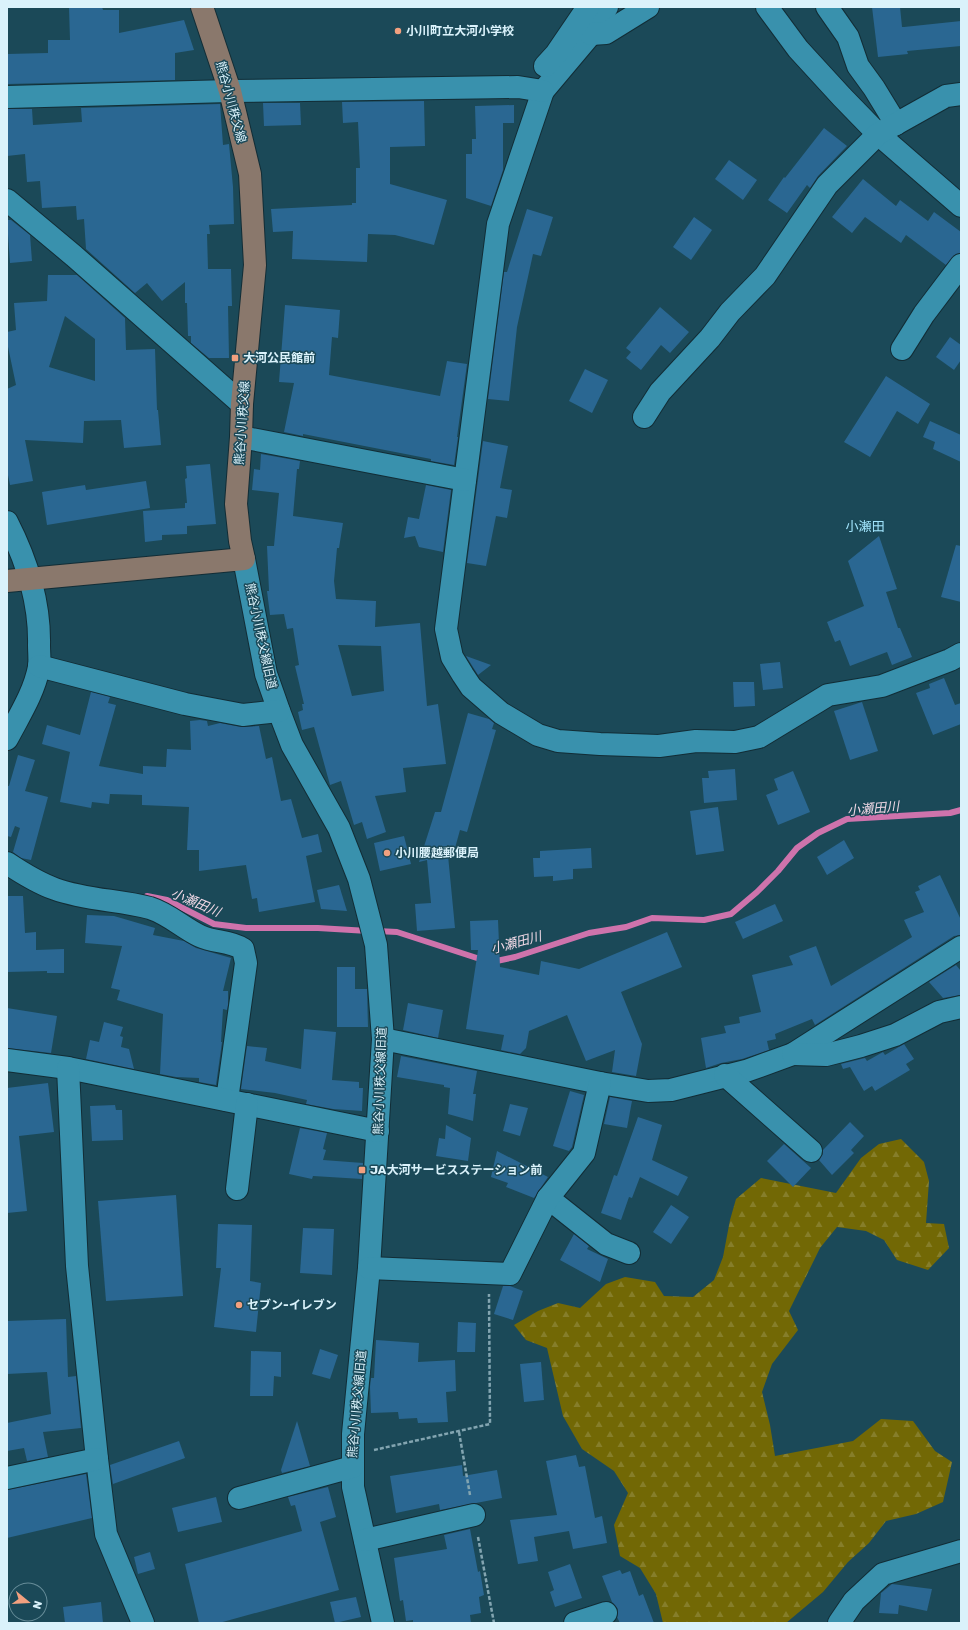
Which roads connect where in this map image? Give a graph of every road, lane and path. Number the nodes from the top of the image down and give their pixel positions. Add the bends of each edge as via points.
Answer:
1 (202, 7) edge
2 (588, 7) edge
3 (607, 7) edge
4 (648, 7) edge
5 (767, 7) edge
6 (827, 7) edge
7 (591, 34) junction
8 (518, 87) junction
9 (230, 91) junction
10 (542, 91) junction
11 (961, 94) edge
12 (7, 97) edge
13 (887, 129) junction
14 (7, 200) edge
15 (961, 206) edge
16 (961, 265) edge
17 (902, 349) dead end
18 (242, 404) junction
19 (644, 417) dead end
20 (241, 437) junction
21 (465, 480) junction
22 (7, 522) edge
23 (244, 559) junction
24 (30, 580) junction
25 (7, 581) edge
26 (961, 654) edge
27 (39, 666) junction
28 (279, 711) junction
29 (7, 739) edge
30 (7, 863) edge
31 (961, 947) edge
32 (961, 1007) edge
33 (383, 1039) junction
34 (793, 1054) junction
35 (7, 1060) edge
36 (68, 1068) junction
37 (726, 1075) junction
38 (600, 1083) junction
39 (237, 1102) junction
40 (378, 1131) junction
41 (811, 1151) dead end
42 (237, 1189) dead end
43 (548, 1198) junction
44 (629, 1253) dead end
45 (369, 1268) junction
46 (489, 1273) junction
47 (97, 1459) junction
48 (352, 1461) junction
49 (7, 1478) edge
50 (239, 1498) dead end
51 (474, 1515) dead end
52 (365, 1540) junction
53 (961, 1551) edge
54 (606, 1613) dead end
55 (143, 1623) edge
56 (383, 1623) edge
57 (575, 1623) edge
58 (839, 1623) edge

1 - 9 main road, 熊谷小川秩父線
2 - 8 street via 556,54 532,80
3 - 7 street
4 - 7 street via 606,32
5 - 13 street via 798,49 842,97
6 - 13 street via 848,37 858,66 874,88
7 - 10 street
8 - 9 street
8 - 10 street
9 - 12 street
9 - 18 main road, 熊谷小川秩父線 via 250,174 254,237 255,264
10 - 21 street via 498,224
11 - 13 street via 946,96
13 - 15 street
13 - 19 street via 827,185 765,276 660,392
14 - 18 street
16 - 17 street via 924,314
18 - 20 main road, 熊谷小川秩父線
20 - 21 street
20 - 23 main road, 熊谷小川秩父線 via 236,504
21 - 26 street via 446,630 452,657 471,687 501,713 538,735 558,741 600,744 659,746 696,741 736,742 759,737 828,694 882,686
22 - 24 street via 18,543
23 - 24 main road
23 - 28 street, 熊谷小川秩父線旧道 via 266,674
24 - 25 main road
24 - 27 street via 35,591 40,634
27 - 28 street via 185,704 243,715
27 - 29 street via 30,697
28 - 33 street, 熊谷小川秩父線旧道 via 292,745 339,828 359,880 376,945
30 - 39 street via 55,889 151,909 172,918 200,936 218,942 234,943 243,948 246,963
31 - 34 street
32 - 34 street via 939,1012 895,1035 861,1046 826,1055
33 - 38 street
33 - 40 street, 熊谷小川秩父線旧道
34 - 37 street via 746,1071
35 - 36 street
36 - 39 street
36 - 47 street via 77,1266
37 - 38 street via 671,1090 648,1091
37 - 41 street
38 - 43 street via 584,1153
39 - 40 street
39 - 42 street
40 - 45 street, 熊谷小川秩父線旧道
43 - 44 street via 606,1244
43 - 46 street via 510,1274
45 - 46 street
45 - 48 street, 熊谷小川秩父線旧道
46 - 48 path via 490,1424
47 - 49 street
47 - 55 street via 106,1534
48 - 50 street
48 - 52 street, 熊谷小川秩父線旧道 via 353,1487
51 - 52 street
52 - 56 street, 熊谷小川秩父線旧道
53 - 58 street via 883,1574 854,1601
54 - 57 street

